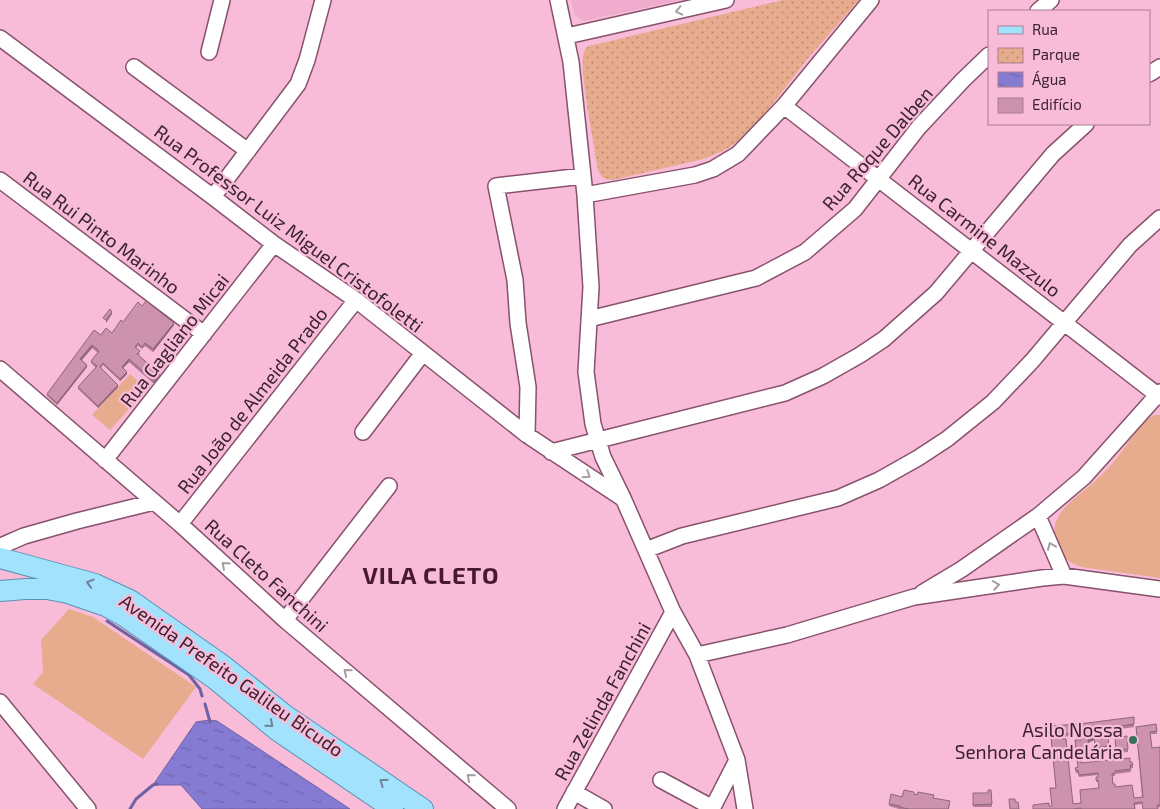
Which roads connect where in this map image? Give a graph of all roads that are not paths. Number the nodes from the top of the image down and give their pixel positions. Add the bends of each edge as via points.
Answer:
1 (222, 0) edge
2 (323, 0) edge
3 (558, 0) edge
4 (726, 0) edge
5 (872, 0) edge
6 (1052, 0) edge
7 (1039, 10) edge
8 (567, 36) junction
9 (0, 38) edge
10 (209, 52) dead end
11 (988, 56) edge
12 (134, 67) dead end
13 (784, 106) junction
14 (1085, 125) edge
15 (248, 151) junction
16 (583, 176) junction
17 (880, 179) junction
18 (0, 180) edge
19 (585, 195) junction
20 (213, 196) junction
21 (1160, 218) edge
22 (274, 244) junction
23 (971, 250) junction
24 (356, 300) junction
25 (589, 320) junction
26 (1064, 322) junction
27 (204, 334) junction
28 (423, 353) junction
29 (0, 369) edge
30 (1159, 395) edge
31 (363, 432) dead end
32 (527, 434) junction
33 (597, 440) junction
34 (551, 452) junction
35 (105, 460) junction
36 (389, 486) dead end
37 (623, 498) junction
38 (154, 502) junction
39 (1038, 516) junction
40 (180, 524) junction
41 (4, 542) edge
42 (646, 550) junction
43 (962, 569) junction
44 (1064, 576) junction
45 (966, 589) junction
46 (1160, 589) edge
47 (0, 591) edge
48 (914, 597) junction
49 (673, 612) junction
50 (285, 620) junction
51 (697, 655) junction
52 (0, 702) edge
53 (737, 760) junction
54 (661, 780) dead end
55 (574, 792) junction
56 (712, 808) edge
57 (88, 809) edge
58 (393, 809) edge
59 (423, 809) edge
60 (508, 809) edge
61 (565, 809) edge
62 (604, 809) edge
63 (745, 809) edge

1 - 10 street
2 - 15 street via 298,84
3 - 8 street
4 -> 8 street
5 - 13 street
6 - 7 street
8 - 16 street
9 - 20 street, Rua Professor Luiz Miguel Cristofoletti
11 - 17 street, Rua Roque Dalben via 919,127
12 - 15 street
13 - 17 street, Rua Carmine Mazzulo
13 - 19 street via 738,154 713,169
14 - 23 street via 1052,154
15 - 20 street
16 - 19 street
16 - 32 street via 496,186 515,280 528,387
17 - 23 street, Rua Carmine Mazzulo
17 - 25 street, Rua Roque Dalben via 855,209 805,252 756,278
18 - 27 street, Rua Rui Pinto Marinho
19 - 25 street
20 - 22 street, Rua Professor Luiz Miguel Cristofoletti
21 - 26 street via 1130,245
22 - 24 street, Rua Professor Luiz Miguel Cristofoletti
22 - 27 street, Rua Gagliano Micai
23 - 26 street, Rua Carmine Mazzulo
23 - 33 street via 936,293 902,324 860,355 823,376 785,393
24 - 28 street, Rua Professor Luiz Miguel Cristofoletti
24 - 40 street, Rua João de Almeida Prado
25 - 33 street via 586,372
26 - 30 street, Rua Carmine Mazzulo
26 - 42 street via 1032,362 974,419 918,458 879,480 838,498 682,536
27 - 35 street, Rua Gagliano Micai
28 - 31 street
28 - 32 street, Rua Professor Luiz Miguel Cristofoletti
29 - 35 street, Rua Cleto Fanchini
30 - 39 street via 1084,477
32 - 34 street, Rua Professor Luiz Miguel Cristofoletti
33 - 34 street
33 - 37 street
34 -> 37 street, Rua Professor Luiz Miguel Cristofoletti
35 - 38 street, Rua Cleto Fanchini
36 - 50 street
37 - 42 street
38 - 40 street, Rua Cleto Fanchini
38 - 41 street
39 - 43 street
44 -> 39 street
50 -> 40 street, Rua Cleto Fanchini
59 -> 41 main road, Avenida Prefeito Galileu Bicudo via 285,716 225,667 130,600 95,584 31,566
42 - 49 street
43 - 45 street via 960,580
43 - 48 street
45 -> 44 street
44 - 46 street
45 - 48 street
47 -> 58 main road, Avenida Prefeito Galileu Bicudo via 47,589 106,606 215,679 278,731
48 - 51 street via 787,635
49 - 51 street
49 - 55 street, Rua Zelinda Fanchini
60 -> 50 street, Rua Cleto Fanchini
51 - 53 street
52 - 57 street
53 - 56 street
53 - 63 street
54 - 56 street
55 - 61 street, Rua Zelinda Fanchini
55 - 62 street

